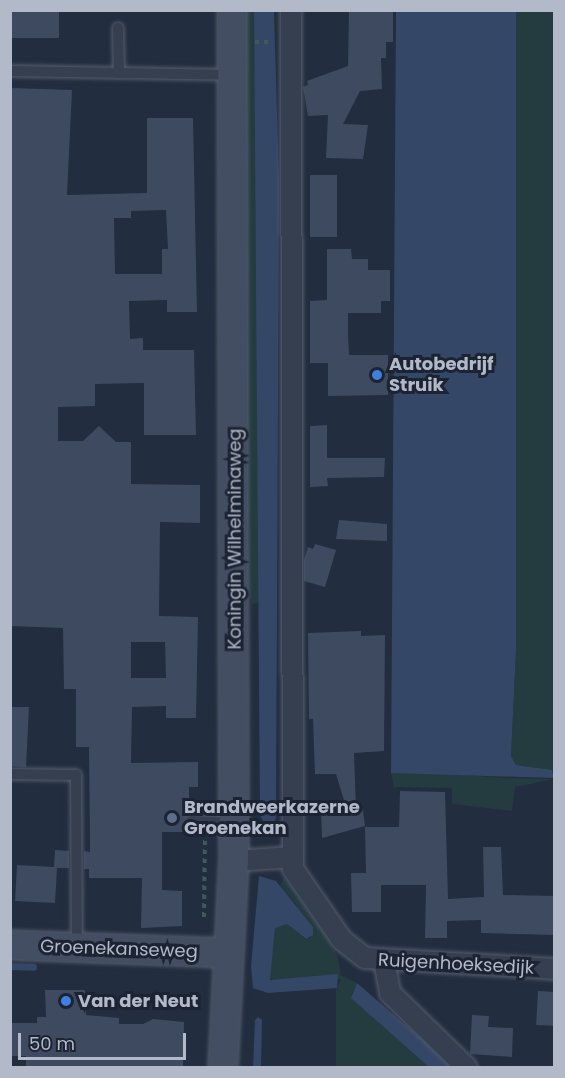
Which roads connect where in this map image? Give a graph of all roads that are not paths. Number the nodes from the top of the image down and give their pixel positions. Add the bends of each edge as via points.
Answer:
1 (232, 10) edge
2 (291, 10) edge
3 (118, 28) dead end
4 (10, 71) edge
5 (119, 73) junction
6 (232, 75) junction
7 (10, 774) edge
8 (192, 821) dead end
9 (235, 823) junction
10 (293, 857) junction
11 (234, 861) junction
12 (10, 945) edge
13 (77, 950) junction
14 (215, 952) junction
15 (384, 962) junction
16 (555, 969) edge
17 (223, 1068) edge
18 (467, 1068) edge

1 - 6 main road, Koningin Wilhelminaweg
2 - 10 street
3 - 5 lane
4 - 5 lane
5 - 6 lane
6 - 9 main road, Koningin Wilhelminaweg
7 - 13 lane via 76,775
8 - 9 lane
9 - 11 main road, Koningin Wilhelminaweg
10 - 11 street
10 - 15 street, Ruigenhoeksedijk via 293,869 342,940 358,955
11 - 14 main road, Koningin Wilhelminaweg
12 - 13 main road, Groenekanseweg
13 - 14 main road, Groenekanseweg
14 - 17 main road, Koningin Wilhelminaweg
15 - 16 street, Ruigenhoeksedijk
15 - 18 street via 390,993

